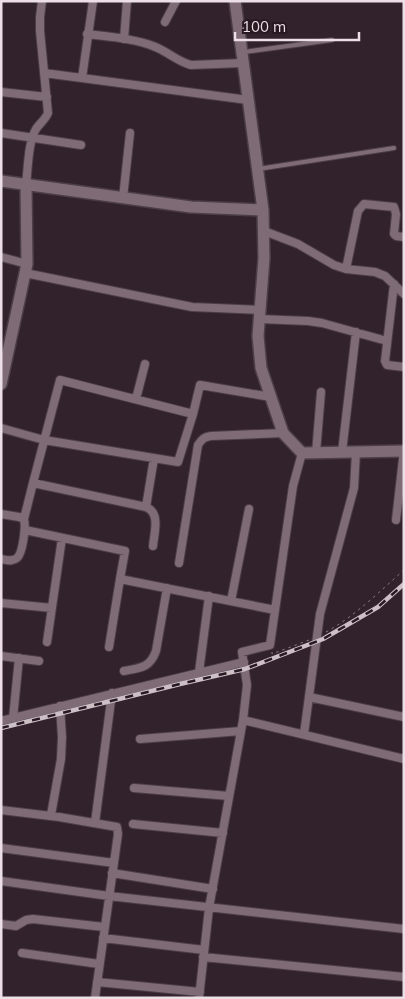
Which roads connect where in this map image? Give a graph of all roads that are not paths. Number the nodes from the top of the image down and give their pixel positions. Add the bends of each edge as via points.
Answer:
1 (42, 1) edge
2 (93, 1) edge
3 (128, 1) edge
4 (176, 1) edge
5 (235, 1) edge
6 (165, 22) dead end
7 (87, 34) junction
8 (124, 39) junction
9 (332, 40) dead end
10 (242, 58) junction
11 (44, 73) junction
12 (82, 78) junction
13 (1, 92) edge
14 (47, 98) junction
15 (248, 100) junction
16 (1, 133) edge
17 (130, 133) dead end
18 (32, 138) junction
19 (82, 145) dead end
20 (394, 148) dead end
21 (258, 169) junction
22 (1, 181) edge
23 (26, 185) junction
24 (122, 198) junction
25 (263, 210) junction
26 (264, 232) junction
27 (404, 237) edge
28 (1, 257) edge
29 (26, 268) junction
30 (346, 269) junction
31 (394, 284) junction
32 (404, 294) edge
33 (260, 315) junction
34 (356, 332) junction
35 (387, 341) junction
36 (145, 364) dead end
37 (404, 367) edge
38 (1, 383) edge
39 (321, 392) dead end
40 (271, 397) junction
41 (136, 399) junction
42 (193, 414) junction
43 (1, 428) edge
44 (283, 433) junction
45 (44, 440) junction
46 (404, 450) edge
47 (342, 452) junction
48 (356, 452) junction
49 (302, 453) junction
50 (316, 453) junction
51 (154, 458) junction
52 (33, 483) junction
53 (146, 507) junction
54 (249, 509) dead end
55 (1, 514) edge
56 (24, 519) junction
57 (396, 520) dead end
58 (25, 530) junction
59 (62, 538) junction
60 (153, 546) dead end
61 (1, 559) edge
62 (178, 563) dead end
63 (120, 579) junction
64 (167, 588) junction
65 (208, 596) junction
66 (231, 601) junction
67 (1, 603) edge
68 (52, 608) junction
69 (275, 610) junction
70 (47, 642) dead end
71 (109, 647) dead end
72 (1, 656) edge
73 (19, 658) junction
74 (39, 661) dead end
75 (244, 662) junction
76 (124, 671) dead end
77 (199, 672) junction
78 (112, 693) junction
79 (310, 697) junction
80 (60, 706) junction
81 (404, 717) edge
82 (13, 718) junction
83 (1, 720) edge
84 (243, 720) junction
85 (241, 731) junction
86 (304, 734) junction
87 (140, 739) dead end
88 (404, 758) edge
89 (134, 788) dead end
90 (229, 796) junction
91 (1, 810) edge
92 (51, 816) junction
93 (95, 822) junction
94 (133, 824) dead end
95 (222, 833) junction
96 (1, 848) edge
97 (114, 863) junction
98 (112, 874) junction
99 (1, 881) edge
100 (213, 890) junction
101 (109, 896) junction
102 (209, 908) junction
103 (1, 924) edge
104 (104, 927) junction
105 (404, 929) edge
106 (103, 938) junction
107 (22, 953) dead end
108 (203, 954) junction
109 (99, 964) junction
110 (404, 976) edge
111 (97, 982) junction
112 (199, 995) edge
113 (95, 998) edge

1 - 11 street
2 - 7 street
3 - 8 street
4 - 6 street
5 - 10 street
7 - 8 street
7 - 12 street
8 - 10 street via 155,46 191,65
9 - 10 lane
10 - 15 street
11 - 12 street
11 - 14 street
12 - 15 street
13 - 14 street
14 - 18 street via 48,113
15 - 21 street
16 - 18 street
17 - 24 street
18 - 19 street
18 - 23 street
20 - 21 lane
21 - 25 street
22 - 23 street
23 - 24 street
23 - 29 street
24 - 25 street via 191,208
25 - 26 street
26 - 30 street via 287,239
26 - 33 street
27 - 30 street via 394,234 394,207 364,204 358,211
28 - 29 street
29 - 33 street via 192,307
29 - 38 street
30 - 31 street via 375,272
31 - 32 street
31 - 35 street
33 - 34 street
33 - 40 street via 261,368
34 - 35 street
34 - 47 street
35 - 37 street via 387,365
36 - 41 street
39 - 50 street
40 - 42 street via 200,386
40 - 44 street
41 - 42 street
41 - 45 street via 60,380
42 - 51 street via 178,462
43 - 45 street
44 - 49 street
44 - 62 street via 211,436 201,440
45 - 51 street
45 - 52 street
46 - 48 street
46 - 57 street
47 - 48 street
47 - 50 street
48 - 79 street via 354,488 320,614
49 - 50 street
49 - 69 street via 293,486
51 - 53 street
52 - 53 street
52 - 56 street
53 - 60 street via 155,516
54 - 66 street
55 - 56 street
56 - 58 street
58 - 59 street
58 - 61 street via 16,559
59 - 63 street via 125,550
59 - 68 street
63 - 64 street
63 - 71 street
64 - 65 street
64 - 76 street via 153,660 143,667
65 - 66 street
65 - 77 street
66 - 69 street
67 - 68 street
68 - 70 street
69 - 75 street via 270,645 242,652
72 - 73 street
73 - 74 street
73 - 82 street
75 - 77 street
75 - 84 street via 247,685
77 - 78 street
78 - 80 street
78 - 93 street
79 - 81 street
79 - 86 street
80 - 82 street
80 - 92 street via 61,759
82 - 83 street
84 - 85 street
84 - 86 street
85 - 87 street
85 - 90 street
86 - 88 street
89 - 90 street
90 - 95 street
91 - 92 street
92 - 93 street
93 - 97 street via 117,827
94 - 95 street
95 - 100 street
96 - 97 street
97 - 98 street
98 - 100 street
98 - 101 street
99 - 101 street
100 - 102 street
101 - 102 street
101 - 104 street
102 - 105 street
102 - 108 street
103 - 104 street via 16,926 34,919
104 - 106 street
106 - 108 street
106 - 109 street
107 - 109 street
108 - 110 street
108 - 112 street
109 - 111 street
111 - 112 street
111 - 113 street

